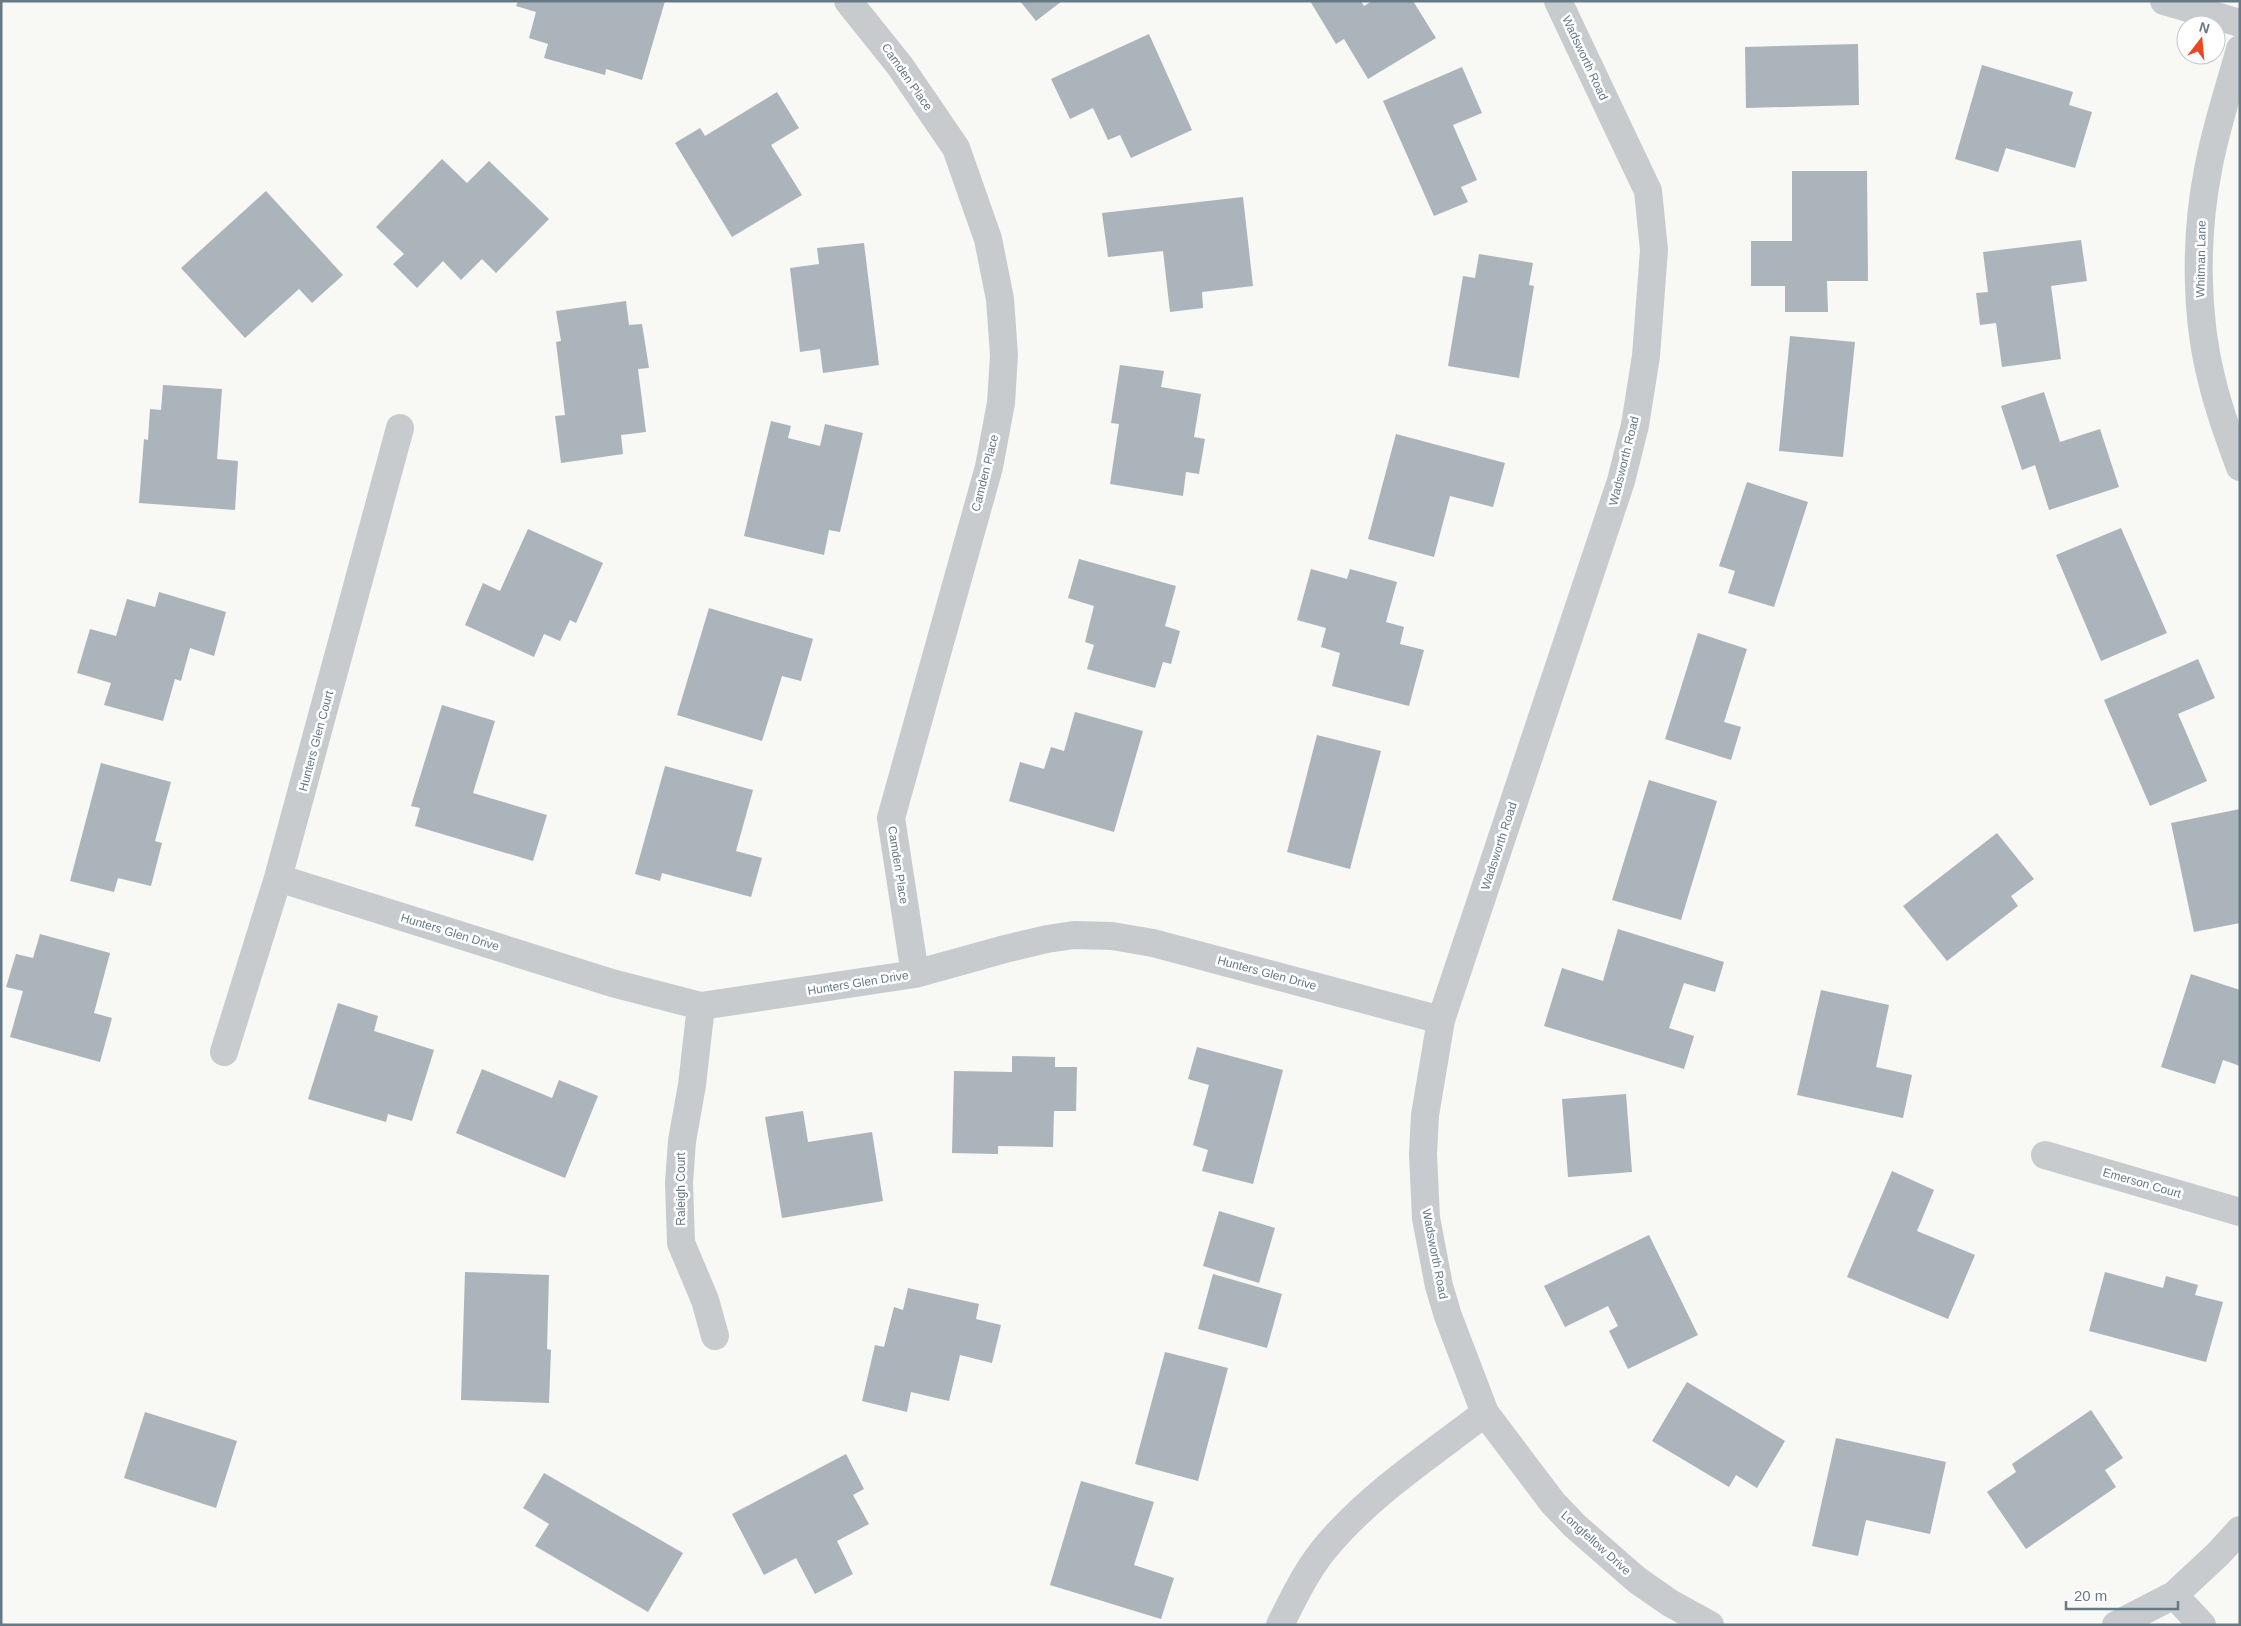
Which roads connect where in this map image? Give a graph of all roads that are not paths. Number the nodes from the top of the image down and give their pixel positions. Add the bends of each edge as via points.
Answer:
1 (848, 1) edge
2 (2164, 1) edge
3 (1561, 2) edge
4 (2240, 23) edge
5 (2240, 49) edge
6 (400, 428) dead end
7 (2240, 467) edge
8 (278, 878) junction
9 (915, 974) junction
10 (701, 1006) junction
11 (1442, 1020) junction
12 (224, 1052) dead end
13 (2045, 1155) dead end
14 (2240, 1212) edge
15 (715, 1336) dead end
16 (1485, 1413) junction
17 (2240, 1530) edge
18 (2174, 1595) junction
19 (1280, 1625) edge
20 (1710, 1625) edge
21 (2116, 1625) edge
22 (2202, 1625) edge

1 - 9 street, Camden Place via 900,66 956,148 988,239 1000,299 1004,356 1002,393 988,466 891,818
2 - 4 street
3 - 11 street, Wadsworth Road via 1648,191 1654,250 1646,356 1621,481
5 - 7 street, Whitman Lane via 2208,170 2200,232 2199,280 2211,379
6 - 8 street, Hunters Glen Court
8 - 10 street, Hunters Glen Drive via 612,983
8 - 12 street, Hunters Glen Court
9 - 10 street, Hunters Glen Drive
9 - 11 street, Hunters Glen Drive via 1047,939 1074,935 1112,936 1153,943
10 - 15 street, Raleigh Court via 682,1141 679,1184 681,1243 705,1300
11 - 16 street, Wadsworth Road via 1425,1114 1426,1218 1438,1286
13 - 14 street, Emerson Court
16 - 19 street via 1364,1507 1331,1541 1302,1581
16 - 20 street, Longfellow Drive via 1574,1526 1637,1580
17 - 18 street
18 - 21 street
18 - 22 street

